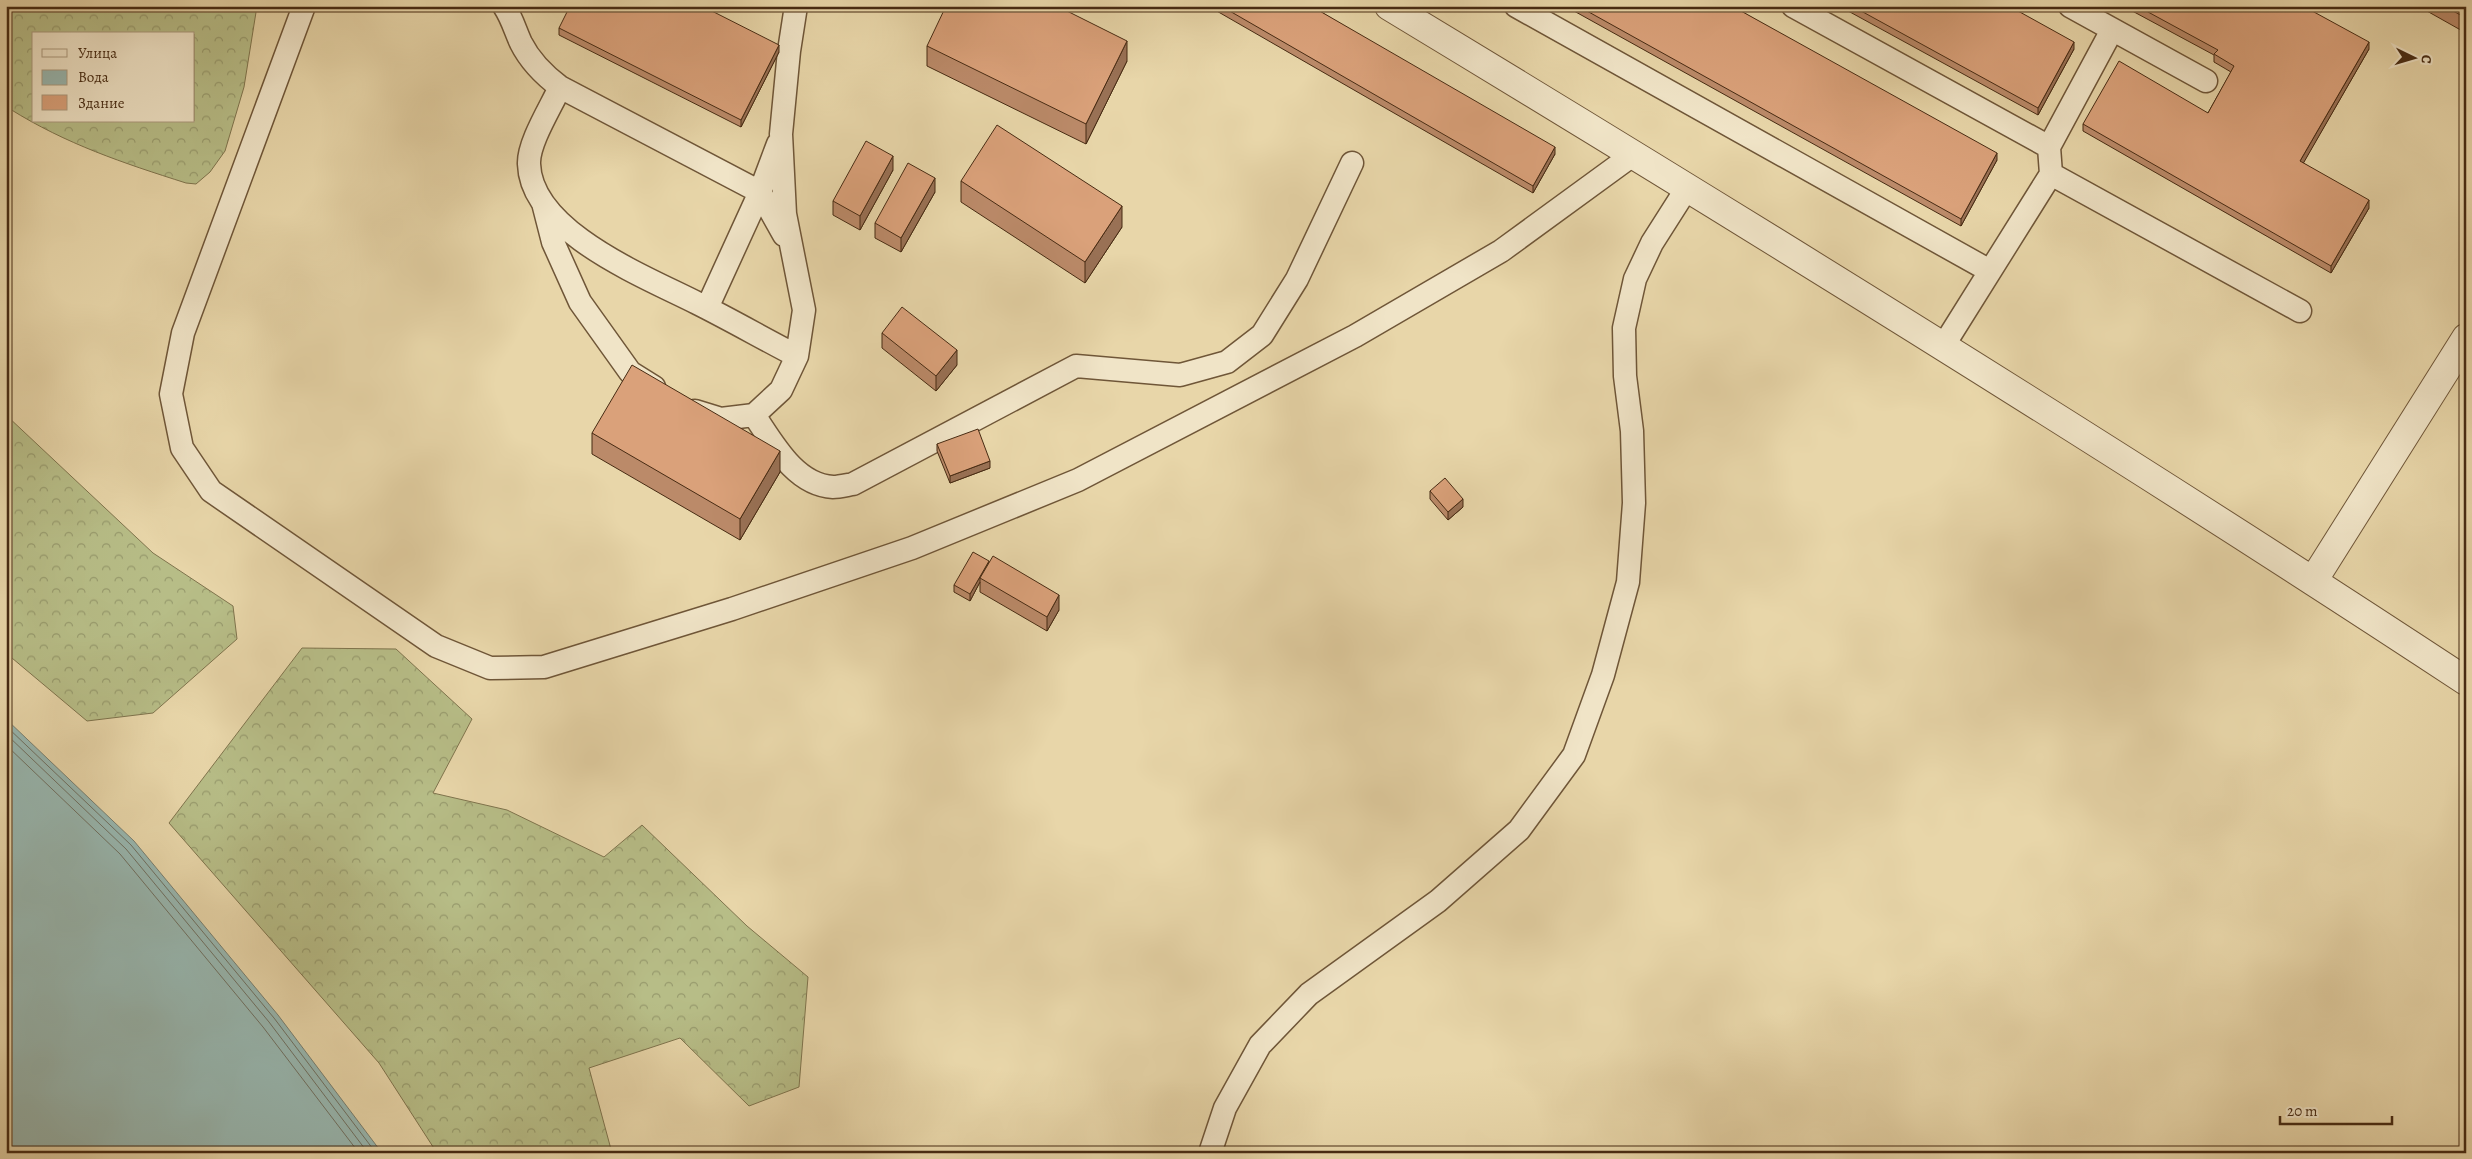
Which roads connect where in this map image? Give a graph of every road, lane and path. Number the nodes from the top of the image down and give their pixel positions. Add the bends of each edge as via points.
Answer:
1 (304, 6) edge
2 (504, 6) edge
3 (796, 6) edge
4 (1389, 6) edge
5 (1516, 6) edge
6 (1793, 6) edge
7 (2070, 6) edge
8 (2112, 30) junction
9 (2206, 81) dead end
10 (560, 87) junction
11 (781, 134) junction
12 (2049, 147) junction
13 (1634, 154) junction
14 (1352, 163) dead end
15 (2052, 174) junction
16 (1687, 188) junction
17 (760, 192) junction
18 (543, 203) junction
19 (794, 253) junction
20 (1990, 271) junction
21 (707, 308) junction
22 (2300, 312) dead end
23 (2466, 338) edge
24 (1942, 348) junction
25 (797, 356) junction
26 (754, 415) junction
27 (2313, 580) junction
28 (2466, 681) edge
29 (1210, 1153) edge

1 - 13 lane via 183,333 171,394 182,448 211,491 436,646 490,668 544,668 722,612 912,548 1078,480 1355,336 1493,256
2 - 10 lane via 534,63
3 - 11 lane
4 - 13 street
5 - 20 lane
6 - 12 lane
7 - 8 lane
8 - 9 lane
8 - 12 lane
10 - 17 lane
10 - 18 lane via 532,148 529,162 535,188
11 - 17 lane
11 - 19 lane via 785,214
12 - 15 lane
13 - 16 street
14 - 26 lane via 1297,278 1262,335 1227,362 1180,375 1076,366 853,484 832,487 808,479 784,460
15 - 20 lane
15 - 22 lane
16 - 24 street
16 - 29 lane via 1652,243 1635,279 1624,328 1634,502 1628,582 1603,675 1574,754 1519,830 1438,900 1309,994 1260,1045 1225,1108
17 - 19 lane
17 - 21 lane
18 - 21 lane via 563,226 595,251
18 - 26 lane via 553,242 580,302 630,372 691,410 721,419
19 - 25 lane via 804,310
20 - 24 lane
21 - 25 lane
23 - 27 street
24 - 27 street
25 - 26 lane via 781,390
27 - 28 street

